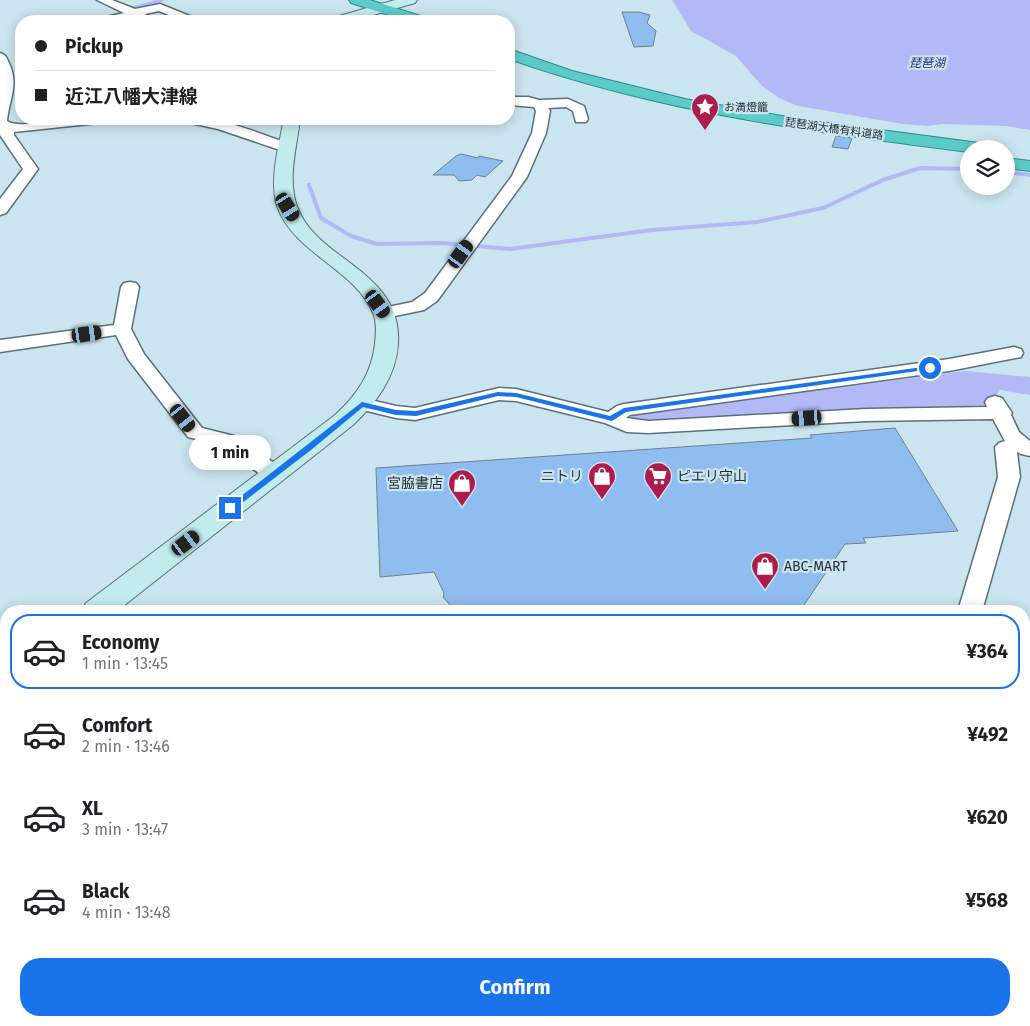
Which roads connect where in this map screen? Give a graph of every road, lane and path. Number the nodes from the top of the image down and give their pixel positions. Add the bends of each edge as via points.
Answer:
1 (102, 0) edge
2 (356, 0) edge
3 (410, 0) edge
4 (380, 8) junction
5 (135, 14) junction
6 (130, 15) edge
7 (179, 15) edge
8 (357, 15) edge
9 (393, 15) edge
10 (403, 15) edge
11 (515, 56) edge
12 (6, 62) edge
13 (515, 66) edge
14 (515, 101) edge
15 (539, 104) junction
16 (581, 119) dead end
17 (57, 125) edge
18 (221, 125) edge
19 (291, 125) edge
20 (7, 132) junction
21 (960, 146) edge
22 (288, 148) junction
23 (960, 157) edge
24 (0, 210) edge
25 (130, 287) dead end
26 (385, 313) junction
27 (122, 329) junction
28 (0, 346) edge
29 (1014, 353) dead end
30 (362, 404) junction
31 (612, 419) junction
32 (275, 474) junction
33 (105, 605) edge
34 (972, 605) edge

1 - 5 street
2 - 4 highway
3 - 4 main road
4 - 8 main road
4 - 9 highway
4 - 10 highway
5 - 6 street
5 - 7 street via 160,7
11 - 21 highway, 琵琶湖大橋有料道路 via 570,76 680,104 820,128
12 - 20 street via 8,89 0,112 0,123
13 - 23 highway, 琵琶湖大橋有料道路 via 606,96 729,123
14 - 15 street
15 - 16 street via 568,103 579,109
15 - 26 street via 543,111 538,133 520,177 431,297 418,306
17 - 20 street
18 - 22 street
19 - 22 main road
20 - 24 street via 31,169
22 - 26 main road via 284,178 288,207 307,235 351,272
25 - 27 street
26 - 30 main road via 388,335 384,359
27 - 28 street
27 - 32 street via 135,355 195,433 227,440
29 - 31 street via 624,410
30 - 31 street via 416,414 498,394 516,395
30 - 32 main road
31 - 34 street via 627,426 648,427 999,407 1017,449
32 - 33 main road

